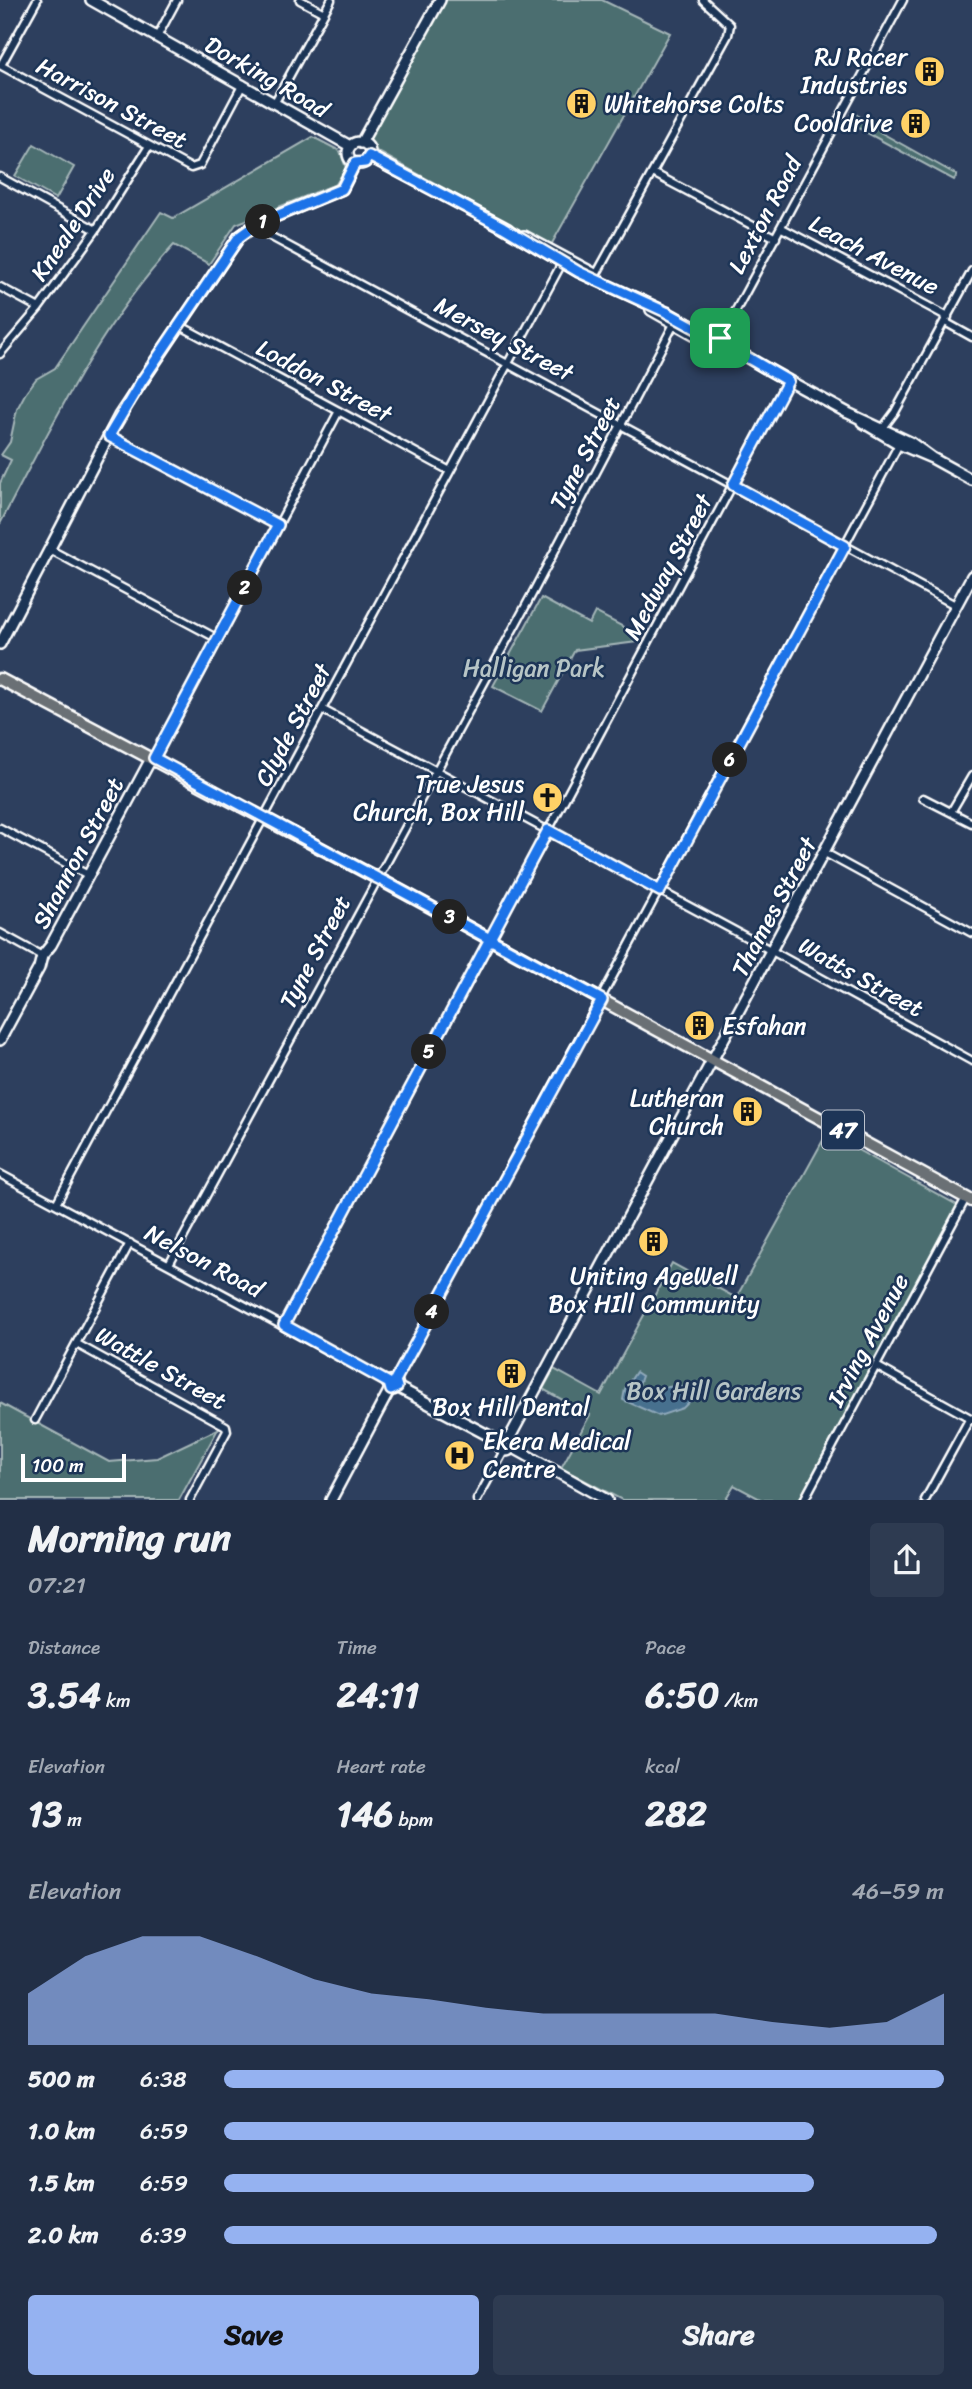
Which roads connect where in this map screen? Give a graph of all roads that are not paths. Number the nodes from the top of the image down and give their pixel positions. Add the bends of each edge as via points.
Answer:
1 (37, 0) edge
2 (91, 0) edge
3 (177, 0) edge
4 (300, 0) edge
5 (331, 0) edge
6 (440, 0) edge
7 (703, 0) edge
8 (903, 0) edge
9 (324, 13) junction
10 (157, 37) junction
11 (1, 65) edge
12 (243, 85) junction
13 (275, 102) junction
14 (361, 143) junction
15 (149, 146) junction
16 (350, 146) junction
17 (369, 156) junction
18 (355, 163) junction
19 (653, 173) junction
20 (0, 177) edge
21 (257, 224) junction
22 (782, 228) junction
23 (96, 230) junction
24 (776, 238) junction
25 (534, 244) junction
26 (562, 263) junction
27 (972, 271) edge
28 (595, 277) junction
29 (0, 287) edge
30 (633, 297) junction
31 (39, 308) junction
32 (946, 319) junction
33 (674, 324) junction
34 (179, 325) junction
35 (972, 337) edge
36 (720, 338) junction
37 (0, 354) edge
38 (508, 363) junction
39 (767, 369) junction
40 (788, 381) junction
41 (340, 411) junction
42 (848, 413) junction
43 (622, 425) junction
44 (886, 429) junction
45 (109, 436) junction
46 (899, 444) junction
47 (932, 458) junction
48 (450, 471) junction
49 (972, 480) edge
50 (733, 485) junction
51 (278, 525) junction
52 (845, 546) junction
53 (50, 549) junction
54 (972, 576) edge
55 (957, 606) junction
56 (218, 639) junction
57 (0, 644) edge
58 (0, 679) edge
59 (323, 710) junction
60 (153, 758) junction
61 (436, 770) junction
62 (972, 776) edge
63 (923, 798) dead end
64 (951, 811) junction
65 (265, 818) junction
66 (972, 823) edge
67 (0, 828) edge
68 (548, 830) junction
69 (825, 853) junction
70 (88, 875) junction
71 (377, 878) junction
72 (660, 891) junction
73 (0, 933) edge
74 (972, 933) edge
75 (489, 939) junction
76 (772, 951) junction
77 (41, 956) junction
78 (602, 1000) junction
79 (0, 1040) edge
80 (713, 1060) junction
81 (972, 1061) edge
82 (0, 1174) edge
83 (969, 1199) edge
84 (57, 1204) junction
85 (130, 1243) junction
86 (169, 1264) junction
87 (284, 1325) junction
88 (77, 1344) junction
89 (876, 1366) junction
90 (393, 1385) junction
91 (971, 1418) edge
92 (35, 1420) dead end
93 (506, 1445) junction
94 (190, 1500) edge
95 (331, 1500) edge
96 (477, 1500) edge
97 (607, 1500) edge
98 (804, 1500) edge
99 (925, 1500) edge

1 - 11 street
2 - 10 street, Dorking Road
3 - 10 street
4 - 9 street
5 - 9 street
6 - 14 street
7 - 19 street via 730,25 728,36
8 - 22 street, Lexton Road
9 - 13 street
10 - 12 street, Dorking Road
11 - 15 street, Harrison Street
12 - 13 street, Dorking Road
12 - 15 street, Harrison Street via 200,165 191,168
13 - 16 street, Dorking Road
14 - 16 street
14 - 17 street via 369,149
15 - 23 street, Kneale Drive
16 - 18 street via 349,157
17 - 18 street via 365,162
17 - 25 street
18 - 21 street via 342,189
19 - 24 street
19 - 28 street
20 - 23 street
21 - 34 street via 239,237
21 - 38 street, Mersey Street via 266,234
22 - 24 street, Lexton Road
22 - 32 street, Leach Avenue
23 - 31 street, Kneale Drive
24 - 36 street, Lexton Road
25 - 26 street
25 - 28 street
26 - 28 street
26 - 38 street, Clyde Street
27 - 32 street
28 - 30 street
29 - 31 street
30 - 33 street
30 - 36 street
31 - 37 street, Kneale Drive
32 - 35 street, Leach Avenue
32 - 44 street
33 - 39 street
33 - 43 street, Tyne Street
34 - 41 street, Loddon Street
34 - 45 street
36 - 39 street
38 - 43 street, Mersey Street
38 - 48 street, Clyde Street
39 - 40 street
40 - 42 street
40 - 50 street, Medway Street
41 - 48 street, Loddon Street
41 - 51 street, Shannon Street
42 - 44 street
42 - 46 street
43 - 50 street, Mersey Street
43 - 61 street, Tyne Street
44 - 47 street
45 - 51 street
45 - 53 street
46 - 47 street
46 - 52 street
47 - 49 street
48 - 59 street, Clyde Street
50 - 52 street, Mersey Street
50 - 68 street, Medway Street
51 - 56 street, Shannon Street
52 - 55 street, Mersey Street
52 - 72 street
53 - 56 street
53 - 57 street
54 - 55 street, Thames Street
55 - 69 street, Thames Street
56 - 60 street, Shannon Street
58 - 60 main road, 47
59 - 61 street, Watts Street
59 - 65 street, Clyde Street
60 - 65 main road, 47
60 - 70 street, Shannon Street
61 - 68 street, Watts Street
61 - 71 street, Tyne Street
62 - 64 street
63 - 64 street
64 - 66 street
65 - 71 main road, 47
65 - 84 street, Clyde Street
67 - 70 street
68 - 72 street, Watts Street
68 - 75 street, Medway Street
69 - 74 street
69 - 76 street, Thames Street
70 - 77 street, Shannon Street
71 - 75 main road, 47
71 - 86 street, Tyne Street
72 - 76 street, Watts Street
72 - 78 street
73 - 77 street
75 - 78 main road, 47
75 - 87 street, Medway Street
76 - 80 street, Thames Street
76 - 81 street, Watts Street
77 - 79 street, Shannon Street
78 - 80 main road, 47
78 - 90 street
80 - 83 main road, 47
80 - 93 street, Thames Street
82 - 84 street, Nelson Road
83 - 89 street, Irving Avenue
84 - 85 street, Nelson Road
85 - 86 street, Nelson Road
85 - 88 street
86 - 87 street, Nelson Road
87 - 90 street, Nelson Road
88 - 92 street
88 - 94 street, Wattle Street via 226,1426
89 - 91 street
89 - 98 street, Irving Avenue
90 - 93 street, Nelson Road
90 - 95 street
91 - 99 street
93 - 96 street, Thames Street
93 - 97 street, Nelson Road

